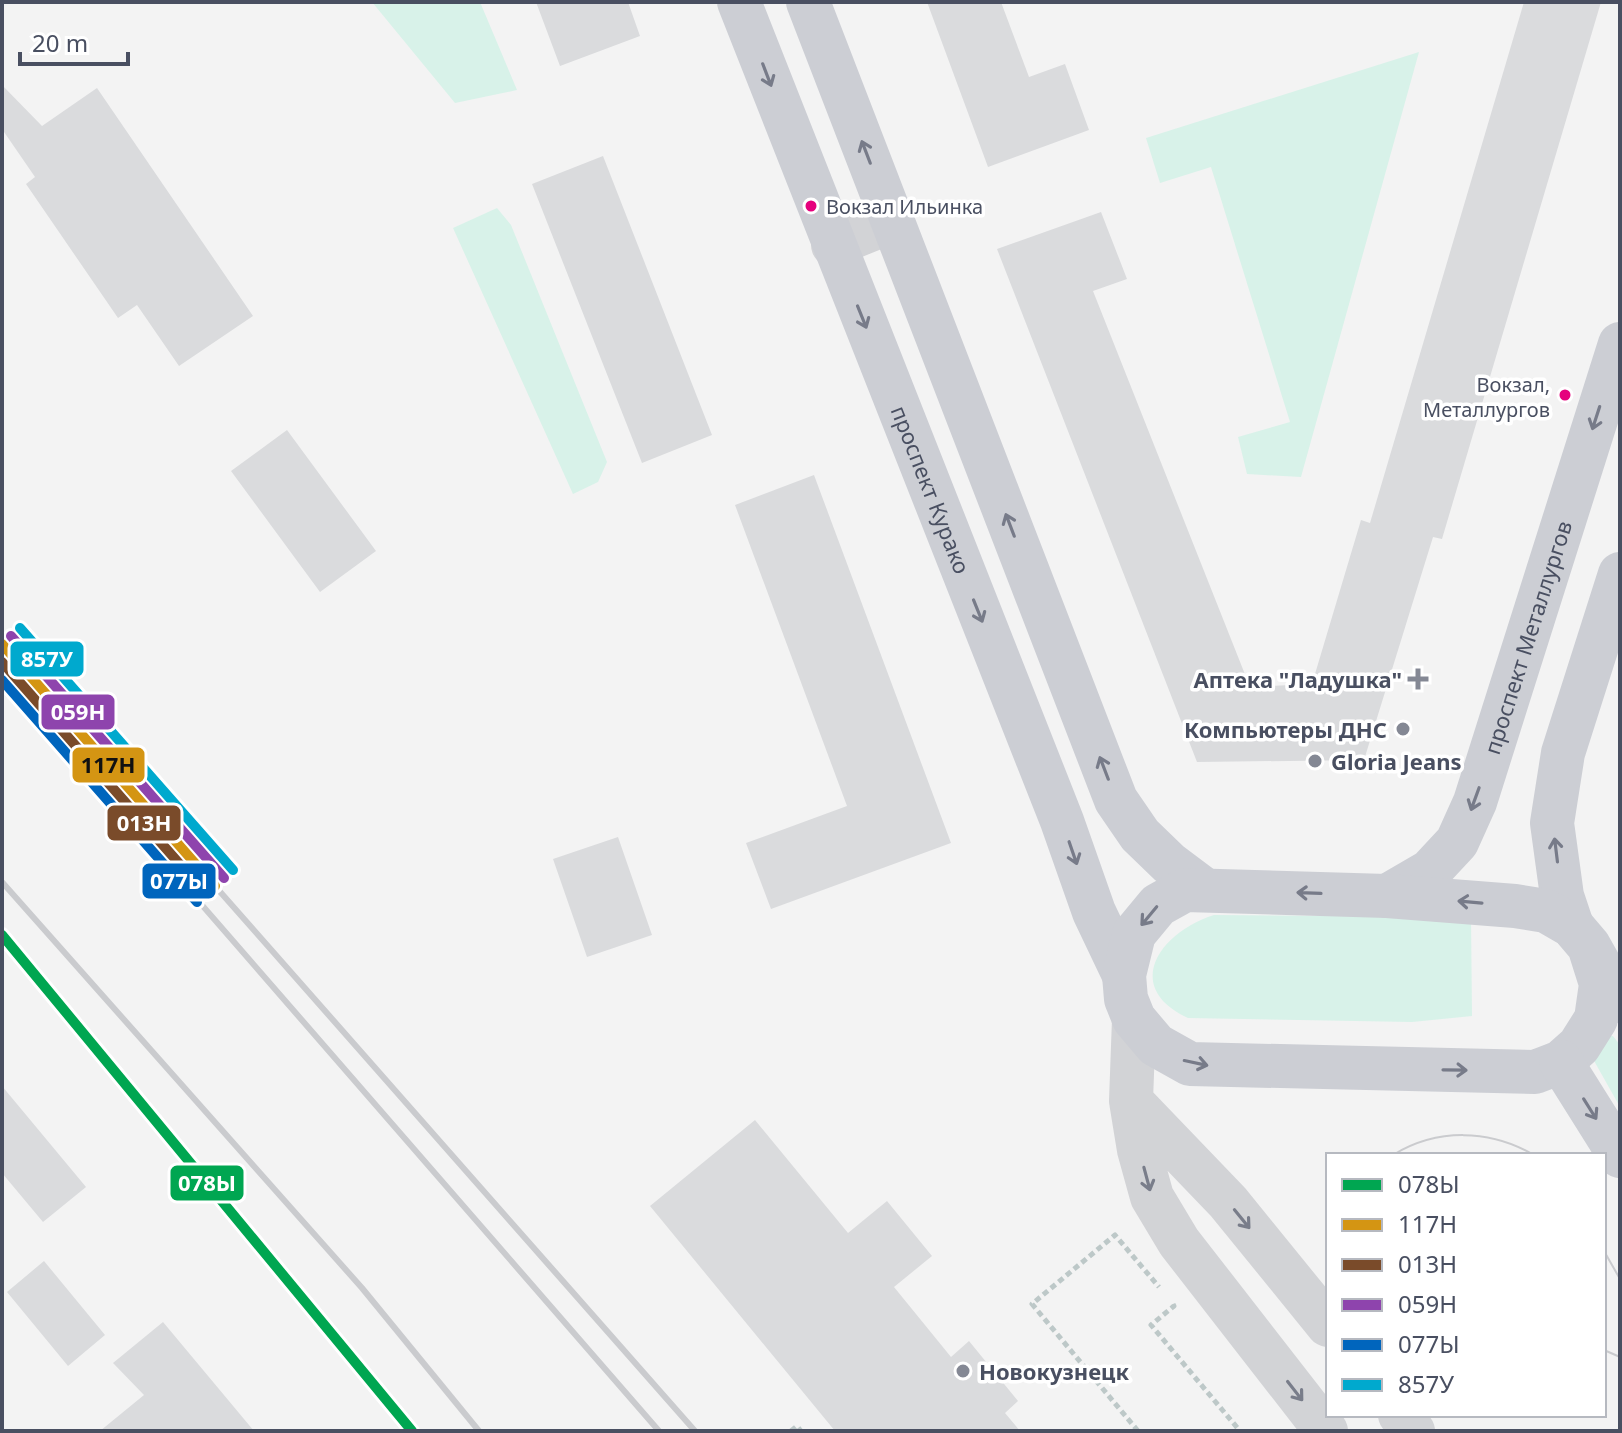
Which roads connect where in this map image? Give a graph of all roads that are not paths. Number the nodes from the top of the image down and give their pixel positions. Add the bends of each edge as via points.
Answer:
1 (739, 2) edge
2 (808, 2) edge
3 (892, 221) junction
4 (833, 245) junction
5 (1620, 344) edge
6 (1620, 574) edge
7 (1205, 890) junction
8 (1387, 896) junction
9 (1580, 936) junction
10 (1124, 975) junction
11 (1620, 1001) edge
12 (1134, 1019) junction
13 (1561, 1062) junction
14 (1131, 1101) junction
15 (1620, 1156) edge
16 (1326, 1323) edge
17 (1326, 1431) edge

1 -> 4 main road, проспект Курако
3 -> 2 main road
3 - 4 lane
7 -> 3 main road via 1140,835 1116,800
4 -> 10 main road, проспект Курако via 1094,912
5 -> 8 main road, проспект Металлургов via 1475,802 1457,842 1430,871
9 -> 6 main road via 1562,896 1552,823 1563,753
8 -> 7 main road
7 -> 10 main road via 1185,890 1158,905 1134,934
9 -> 8 main road via 1546,911
9 - 11 main road
9 - 13 main road via 1601,984 1596,1019
10 - 12 main road
12 -> 13 main road via 1156,1045 1190,1064 1535,1072
12 - 14 lane
13 -> 15 main road
14 -> 16 lane via 1228,1202
14 -> 17 lane via 1152,1197 1179,1242

